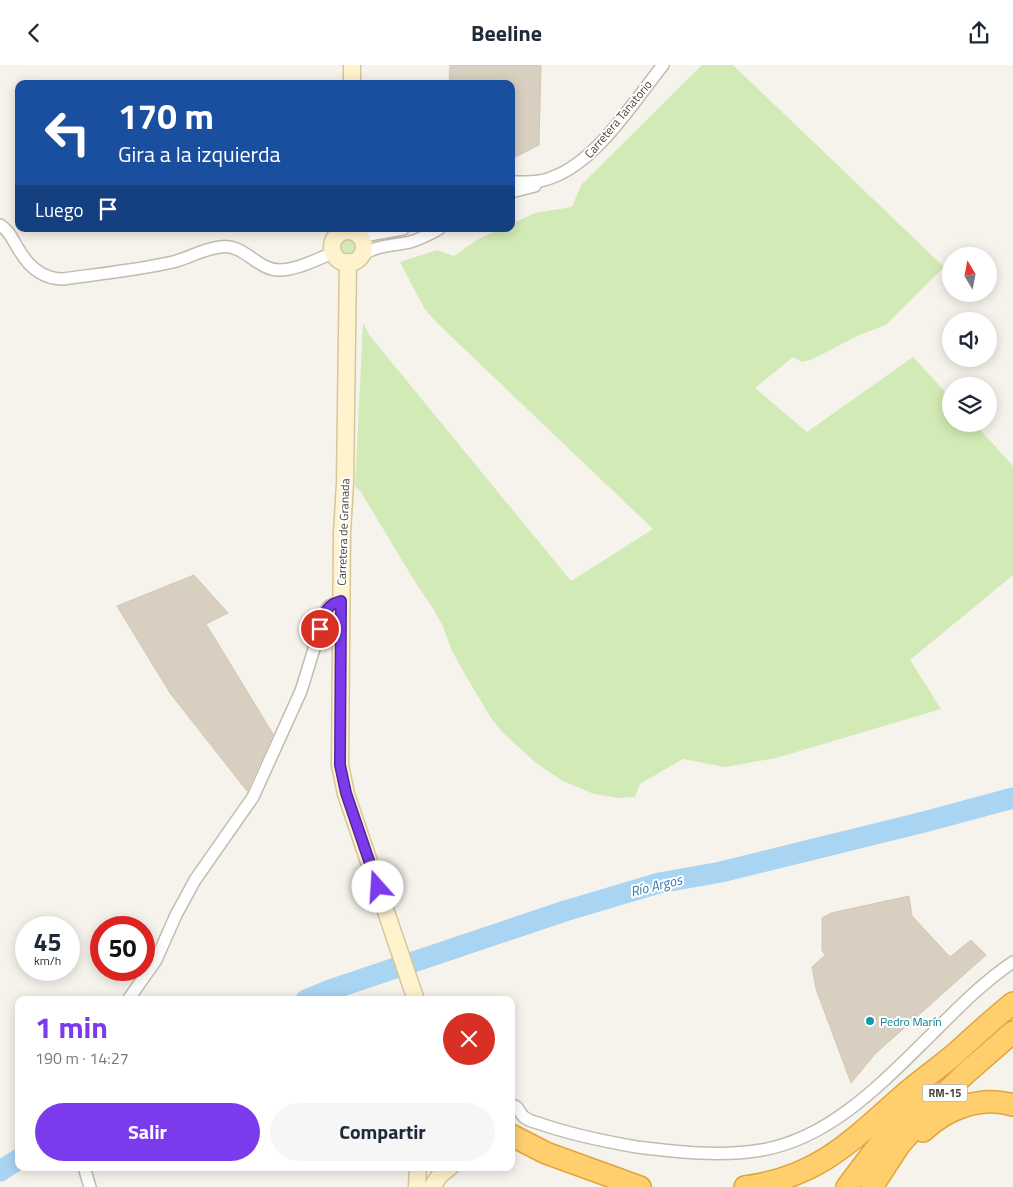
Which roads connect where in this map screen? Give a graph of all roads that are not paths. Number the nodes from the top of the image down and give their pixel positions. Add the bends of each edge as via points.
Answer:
1 (352, 65) edge
2 (663, 65) edge
3 (352, 80) edge
4 (515, 189) edge
5 (0, 225) edge
6 (342, 232) edge
7 (353, 232) edge
8 (354, 232) edge
9 (388, 232) edge
10 (416, 232) edge
11 (432, 232) edge
12 (383, 246) junction
13 (334, 253) junction
14 (355, 259) junction
15 (341, 601) junction
16 (1013, 962) edge
17 (131, 996) edge
18 (415, 996) edge
19 (1013, 1003) edge
20 (1013, 1032) edge
21 (955, 1055) junction
22 (1013, 1105) edge
23 (515, 1107) edge
24 (515, 1137) edge
25 (515, 1149) edge
26 (546, 1153) junction
27 (888, 1163) junction
28 (85, 1171) edge
29 (418, 1171) edge
30 (445, 1171) edge
31 (635, 1185) edge
32 (849, 1185) edge
33 (90, 1187) edge
34 (417, 1187) edge
35 (432, 1187) edge
36 (659, 1187) edge
37 (746, 1187) edge
38 (872, 1187) edge

1 - 3 main road
2 - 4 street, Carretera Tanatorio via 577,165 554,177
5 - 13 street via 27,262 52,279 173,262 221,246 243,251 269,268 278,270
6 - 13 main road via 332,244
7 - 14 main road, Carretera de Granada via 363,242 363,251
8 - 9 street via 363,236
10 - 12 street
11 - 12 street via 413,241
12 - 14 street
13 - 14 main road via 340,260
14 - 15 main road, Carretera de Granada
15 - 17 street via 329,605 326,610 301,691 252,797 195,880 156,960
15 - 18 main road, Carretera de Granada via 339,756 346,793
16 - 23 street via 959,1008 857,1105 824,1126 763,1150 705,1153 635,1146 540,1124 524,1117
19 - 21 highway, RM-15
20 - 27 highway, RM-15 via 946,1092 900,1144
21 - 32 highway, RM-15 via 884,1138
21 - 37 highway via 834,1154 790,1177
22 - 27 highway via 989,1102 956,1109 927,1127
24 - 26 highway
25 - 26 highway
26 - 31 highway
27 - 38 highway, RM-15
28 - 33 street
29 - 34 main road
30 - 35 main road
31 - 36 highway

